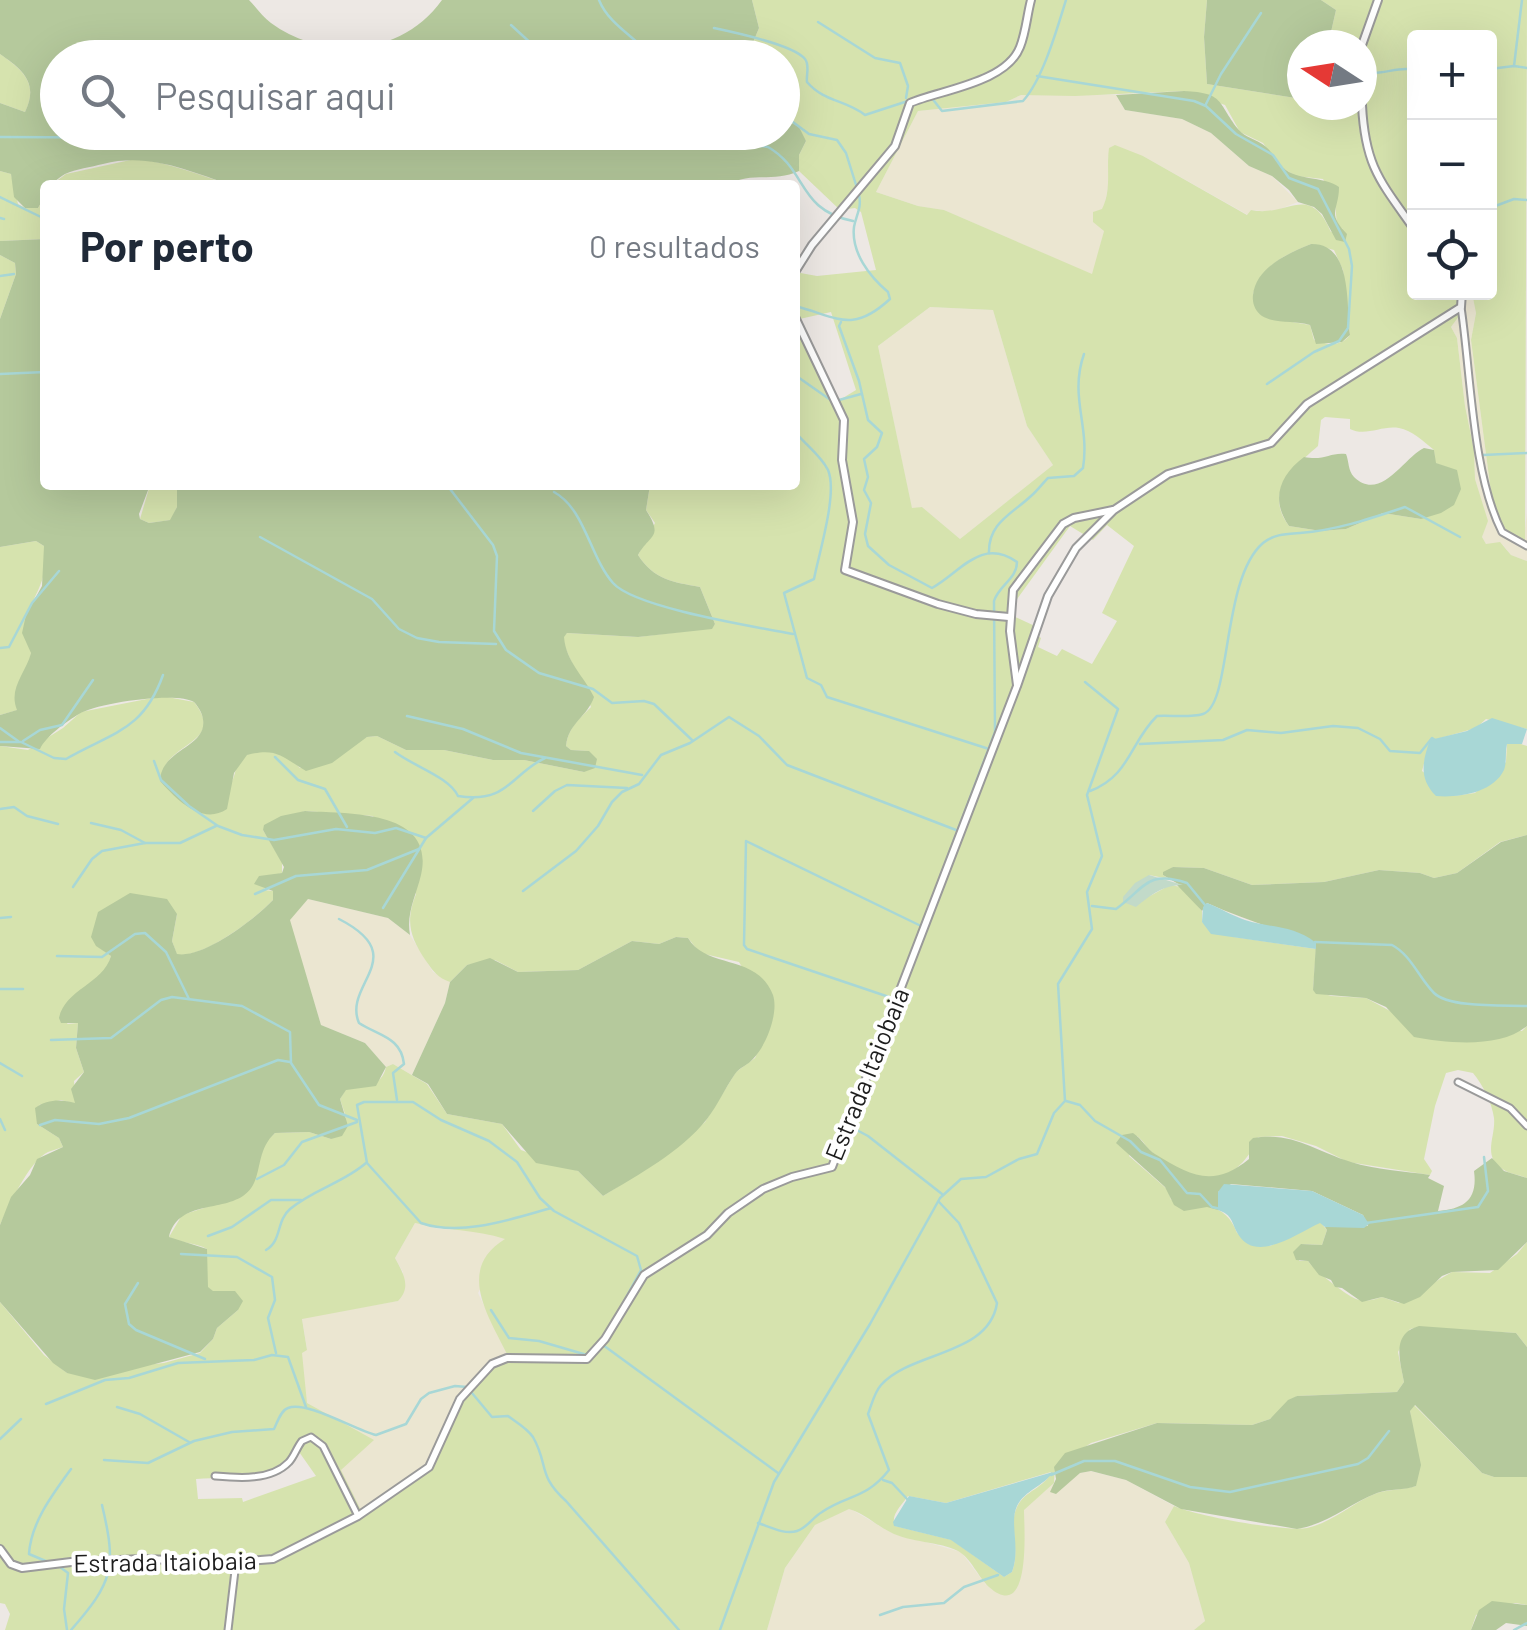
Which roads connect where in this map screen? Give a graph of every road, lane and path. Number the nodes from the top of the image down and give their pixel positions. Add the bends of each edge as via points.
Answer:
1 (1032, 0) edge
2 (1378, 0) edge
3 (1368, 30) edge
4 (1364, 120) edge
5 (1407, 219) edge
6 (800, 265) edge
7 (1461, 300) edge
8 (1461, 307) junction
9 (800, 328) edge
10 (1114, 510) junction
11 (1527, 546) edge
12 (1009, 616) junction
13 (1017, 686) junction
14 (1458, 1082) dead end
15 (1527, 1126) edge
16 (215, 1476) dead end
17 (358, 1516) junction
18 (0, 1549) edge
19 (236, 1562) junction
20 (228, 1630) edge

1 - 6 street via 1012,60 950,92 910,103 895,146
2 - 3 street
4 - 5 street via 1370,162
7 - 8 street
8 - 10 street, Estrada Itaiobaia via 1307,404 1271,443 1176,470
8 - 11 street via 1488,492 1502,532
9 - 12 street via 844,420 842,460 853,517 845,570 938,604
10 - 12 street via 1067,520 1057,529 1016,584
10 - 13 street, Estrada Itaiobaia via 1054,582
12 - 13 street
13 - 17 street, Estrada Itaiobaia via 832,1167 763,1189 650,1270 587,1359 507,1358 492,1364 460,1399 433,1463
14 - 15 street via 1510,1108
16 - 17 street via 274,1471 311,1438 323,1446
17 - 19 street, Estrada Itaiobaia via 272,1560
18 - 19 street, Estrada Itaiobaia via 22,1568 143,1559
19 - 20 street

